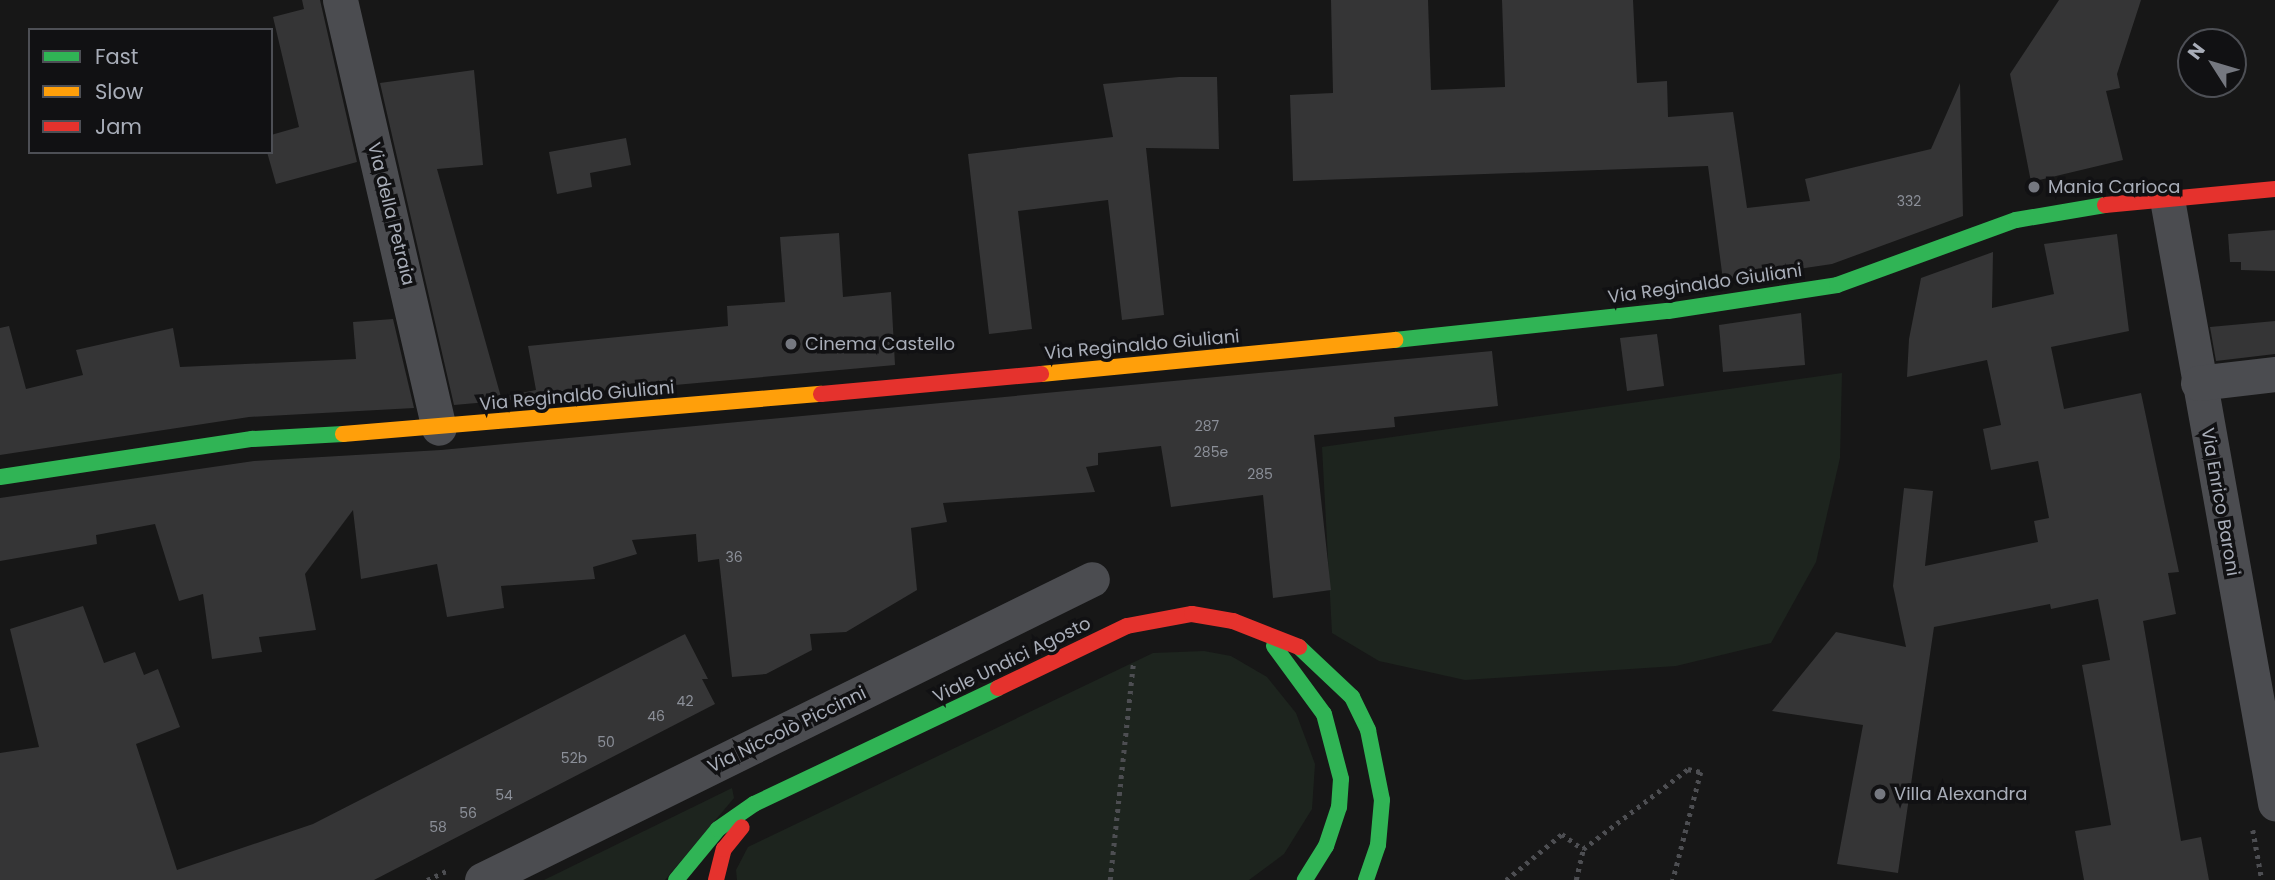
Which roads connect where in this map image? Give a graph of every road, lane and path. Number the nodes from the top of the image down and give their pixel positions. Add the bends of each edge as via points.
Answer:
1 (340, 0) edge
2 (2275, 189) edge
3 (2167, 199) junction
4 (2275, 374) edge
5 (2198, 383) junction
6 (439, 428) junction
7 (0, 477) edge
8 (1092, 579) dead end
9 (1258, 629) junction
10 (1133, 663) dead end
11 (793, 787) junction
12 (2275, 803) edge
13 (1583, 849) junction
14 (482, 880) edge
15 (676, 880) edge
16 (716, 880) edge
17 (1110, 880) edge
18 (1305, 880) edge
19 (1366, 880) edge
20 (1506, 880) edge
21 (1576, 880) edge
22 (1673, 880) edge

1 - 6 street, Via della Petraia
2 - 3 street, Via Reginaldo Giuliani
3 - 5 street, Via Enrico Baroni
3 - 6 street, Via Reginaldo Giuliani via 2016,220 1837,285 1668,311 1206,359
4 - 5 street
5 - 12 street, Via Enrico Baroni
6 - 7 street, Via Reginaldo Giuliani via 252,439
8 - 14 street, Via Niccolò Piccinni
9 - 11 street, Viale Undici Agosto via 1192,614 1127,626
9 - 18 street via 1312,693 1334,741 1341,779 1339,807 1326,846
9 - 19 street, Viale Undici Agosto via 1303,648 1336,676 1368,730 1382,800 1378,845
10 - 17 path
11 - 15 street, Viale Undici Agosto via 734,814
11 - 16 street, Viale Undici Agosto via 738,830 724,849
13 - 20 path via 1562,834
13 - 21 path
13 - 22 path via 1688,769 1701,772

